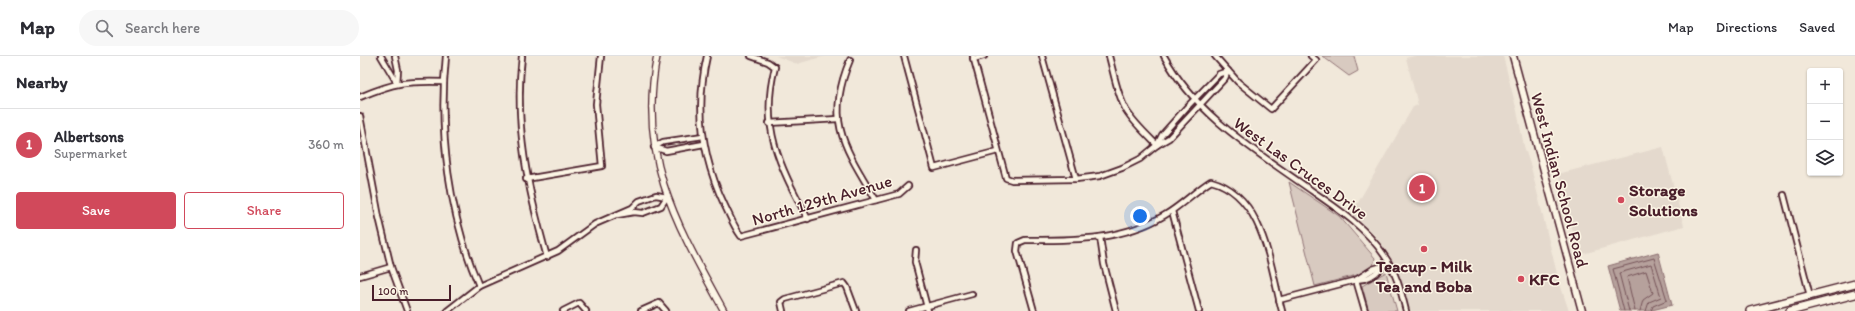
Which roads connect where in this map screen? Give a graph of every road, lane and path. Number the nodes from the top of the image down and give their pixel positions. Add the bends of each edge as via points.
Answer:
1 (381, 56) edge
2 (395, 56) edge
3 (446, 56) edge
4 (522, 56) edge
5 (601, 56) edge
6 (657, 56) edge
7 (707, 56) edge
8 (751, 56) edge
9 (904, 56) edge
10 (984, 56) edge
11 (1042, 56) edge
12 (1109, 56) edge
13 (1164, 56) edge
14 (1215, 56) edge
15 (1311, 56) edge
16 (1513, 56) edge
17 (973, 57) edge
18 (850, 60) dead end
19 (396, 63) junction
20 (387, 67) junction
21 (1228, 71) junction
22 (444, 82) junction
23 (397, 83) junction
24 (360, 97) edge
25 (1195, 99) junction
26 (1200, 105) junction
27 (360, 116) edge
28 (838, 119) junction
29 (769, 123) junction
30 (703, 136) junction
31 (704, 144) junction
32 (1157, 145) junction
33 (654, 147) junction
34 (998, 151) junction
35 (526, 179) junction
36 (1076, 179) junction
37 (908, 186) dead end
38 (1784, 195) dead end
39 (667, 197) junction
40 (876, 200) junction
41 (1172, 211) junction
42 (617, 215) junction
43 (808, 218) junction
44 (1100, 237) junction
45 (916, 250) dead end
46 (547, 257) junction
47 (1389, 264) junction
48 (391, 267) junction
49 (1381, 268) junction
50 (1366, 273) junction
51 (360, 276) edge
52 (1368, 278) junction
53 (1356, 280) junction
54 (1855, 284) edge
55 (479, 286) junction
56 (972, 294) dead end
57 (1855, 294) edge
58 (1810, 296) junction
59 (1279, 300) junction
60 (927, 309) edge
61 (407, 311) edge
62 (447, 311) edge
63 (563, 311) edge
64 (586, 311) edge
65 (642, 311) edge
66 (666, 311) edge
67 (724, 311) edge
68 (783, 311) edge
69 (856, 311) edge
70 (909, 311) edge
71 (1034, 311) edge
72 (1116, 311) edge
73 (1199, 311) edge
74 (1282, 311) edge
75 (1365, 311) edge
76 (1406, 311) edge
77 (1582, 311) edge
78 (1750, 311) edge
79 (1790, 311) edge

1 - 20 street
2 - 19 street
3 - 22 street
4 - 35 street via 519,111
5 - 35 street via 596,104 602,166
6 - 33 street via 651,102
7 - 30 street via 702,78
8 - 29 street via 775,67
9 - 34 street via 934,168
10 - 17 street
11 - 36 street
12 - 32 street via 1126,110 1136,125
13 - 25 street, West Las Cruces Drive via 1178,79
14 - 21 street
15 - 21 street via 1316,60 1271,108
16 - 77 main road, West Indian School Road
17 - 34 street
18 - 28 street via 839,93
19 - 20 street
19 - 23 street
20 - 23 street
21 - 25 street via 1219,74
21 - 26 street via 1226,78
22 - 23 street
22 - 55 street via 445,141 450,182 461,236
23 - 24 street
25 - 26 street, West Las Cruces Drive
25 - 32 street via 1162,134
26 - 32 street via 1169,138
26 - 47 street, West Las Cruces Drive via 1225,128 1362,227
27 - 48 street
28 - 29 street
28 - 40 street via 846,147
29 - 43 street via 780,165
30 - 31 street
30 - 33 street via 663,142
31 - 33 street via 666,151
31 - 43 street, North 129th Avenue via 716,187 741,236
32 - 36 street via 1140,159 1122,168 1100,176
33 - 39 street
34 - 36 street via 1006,178
35 - 46 street
37 - 40 street, North 129th Avenue via 899,194
38 - 58 street
39 - 42 street via 656,195 638,201 635,206
39 - 42 street via 661,206 643,213
39 - 67 street
40 - 43 street, North 129th Avenue
41 - 44 street via 1153,222
41 - 59 street via 1211,180 1247,204 1259,223
41 - 73 street
42 - 46 street via 595,224
44 - 71 street via 1082,240 1026,240 1018,243 1017,251
44 - 72 street
45 - 60 street via 915,262
46 - 55 street
47 - 49 street
47 - 76 street, West Las Cruces Drive via 1399,285
48 - 51 street
48 - 61 street
49 - 50 street
49 - 52 street
50 - 52 street
50 - 53 street
52 - 53 street
53 - 59 street
53 - 75 street
54 - 58 main road
55 - 62 street
56 - 60 street
57 - 79 main road
58 - 78 main road
59 - 74 street
60 - 70 street
63 - 64 street via 579,303
65 - 66 street via 659,303
68 - 69 street via 781,302 785,299 844,283

